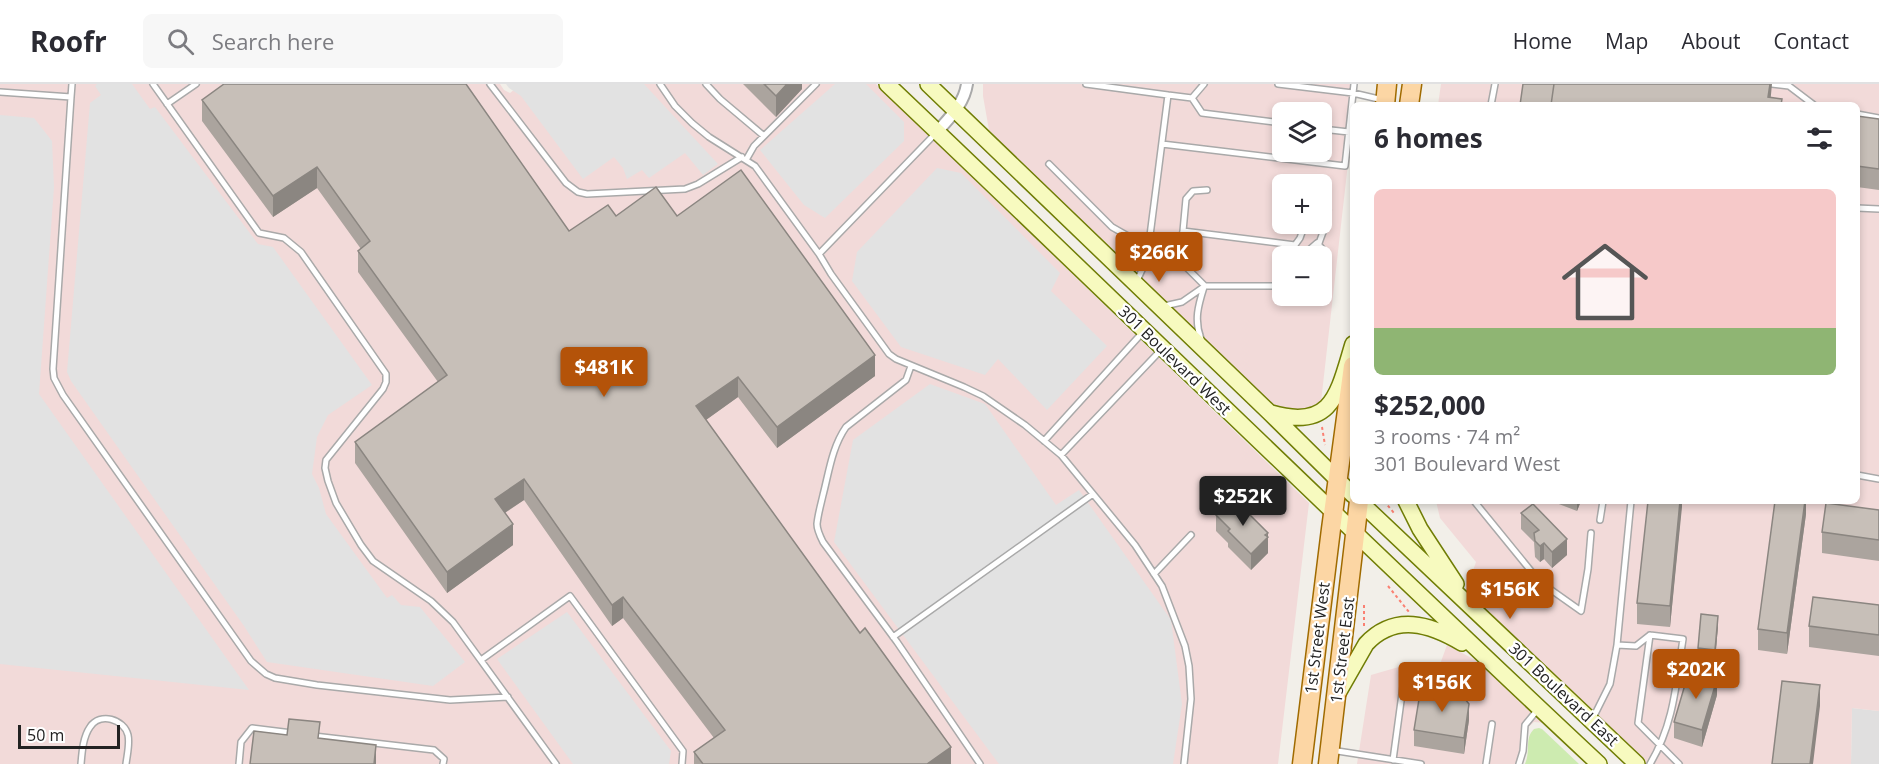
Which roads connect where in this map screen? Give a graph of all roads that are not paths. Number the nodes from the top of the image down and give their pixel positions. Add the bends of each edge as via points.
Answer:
1 (72, 84) edge
2 (153, 84) edge
3 (196, 84) edge
4 (490, 84) edge
5 (660, 84) edge
6 (706, 84) edge
7 (816, 84) edge
8 (887, 84) edge
9 (928, 84) edge
10 (967, 84) edge
11 (1086, 84) edge
12 (1204, 84) edge
13 (1278, 84) edge
14 (1354, 84) edge
15 (1412, 84) edge
16 (1495, 84) edge
17 (1772, 84) edge
18 (0, 92) edge
19 (1353, 93) junction
20 (1168, 95) junction
21 (1386, 96) edge
22 (71, 98) junction
23 (1192, 98) junction
24 (1352, 102) edge
25 (1409, 102) edge
26 (1492, 102) edge
27 (1810, 102) edge
28 (167, 104) junction
29 (956, 111) junction
30 (1860, 115) edge
31 (1879, 118) edge
32 (1272, 122) edge
33 (1350, 122) edge
34 (1332, 130) edge
35 (938, 132) junction
36 (1349, 132) junction
37 (764, 136) junction
38 (1162, 144) junction
39 (744, 159) junction
40 (1049, 164) dead end
41 (1207, 190) dead end
42 (1860, 208) edge
43 (1879, 209) edge
44 (1183, 231) junction
45 (1301, 234) edge
46 (1322, 234) edge
47 (1317, 243) junction
48 (1313, 246) edge
49 (1317, 246) edge
50 (1320, 246) edge
51 (1149, 248) junction
52 (819, 254) junction
53 (1136, 284) junction
54 (1205, 286) junction
55 (1272, 286) edge
56 (1160, 307) junction
57 (1144, 331) junction
58 (1163, 348) junction
59 (1206, 351) junction
60 (1350, 354) edge
61 (911, 366) junction
62 (1350, 389) edge
63 (1270, 413) junction
64 (1044, 441) junction
65 (1061, 455) junction
66 (1860, 476) edge
67 (1879, 479) edge
68 (1338, 480) junction
69 (1350, 492) edge
70 (1092, 494) junction
71 (1359, 504) edge
72 (1362, 504) edge
73 (1408, 504) edge
74 (1476, 504) edge
75 (1603, 504) edge
76 (1631, 504) edge
77 (1333, 512) junction
78 (1600, 520) dead end
79 (1591, 533) dead end
80 (1191, 535) dead end
81 (1356, 535) junction
82 (1154, 574) junction
83 (1469, 604) junction
84 (1650, 635) junction
85 (893, 637) junction
86 (1617, 645) junction
87 (1485, 656) junction
88 (481, 660) junction
89 (1404, 679) dead end
90 (1338, 693) junction
91 (508, 697) junction
92 (1539, 708) junction
93 (1591, 721) junction
94 (1492, 724) dead end
95 (298, 734) edge
96 (309, 735) edge
97 (1661, 745) junction
98 (1329, 757) edge
99 (1393, 760) junction
100 (1383, 761) edge
101 (81, 764) edge
102 (126, 764) edge
103 (239, 764) edge
104 (443, 764) edge
105 (556, 764) edge
106 (682, 764) edge
107 (980, 764) edge
108 (1184, 764) edge
109 (1302, 764) edge
110 (1421, 764) edge
111 (1486, 764) edge
112 (1519, 764) edge
113 (1599, 764) edge
114 (1637, 764) edge
115 (1650, 764) edge
116 (1679, 764) edge

1 - 22 lane
2 - 28 lane
3 - 28 lane
4 - 39 lane via 566,183 578,192 684,189
5 - 39 lane via 692,123
6 - 37 lane
7 - 37 lane
8 - 35 main road, 301 Boulevard West
9 - 29 main road, 301 Boulevard West
10 - 29 street
11 - 20 lane
12 - 23 lane
13 - 19 lane
14 - 19 lane
15 - 25 main road
16 - 26 lane
17 - 27 lane via 1789,86
18 - 22 lane
19 - 21 lane
19 - 24 lane
20 - 23 lane
20 - 38 lane
22 - 91 lane via 54,378 251,661 275,678 317,685 450,700
23 - 32 lane via 1202,113
28 - 88 lane via 259,233 284,238 300,252 386,374 383,389 326,460 328,481 353,534 373,561 431,601 453,622
29 - 35 street
29 - 53 main road, 301 Boulevard West
30 - 31 lane
33 - 36 lane
34 - 36 lane
35 - 52 lane
35 - 57 main road, 301 Boulevard West
36 - 38 lane via 1345,166
37 - 39 lane
38 - 51 lane
39 - 52 lane via 761,172
40 - 51 lane via 1112,227
41 - 44 lane via 1193,191 1186,199
42 - 43 lane
44 - 45 lane via 1295,246
44 - 54 lane via 1179,250 1182,263
46 - 47 lane
47 - 48 lane
47 - 49 lane
47 - 50 lane
51 - 53 lane
52 - 61 lane via 883,347
53 - 56 main road, 301 Boulevard West
54 - 55 lane
54 - 56 lane via 1182,302
54 - 59 lane via 1196,327
56 - 59 main road, 301 Boulevard West
57 - 58 main road, 301 Boulevard West
57 - 64 lane
58 - 65 lane
58 - 77 main road, 301 Boulevard West
59 - 63 main road, 301 Boulevard West
60 - 63 main road via 1340,387 1322,411 1295,418
61 - 64 lane via 983,396
61 - 85 lane via 906,380 841,434 817,524 823,542
62 - 68 main road, 1st Street West
63 - 68 main road, 301 Boulevard West
64 - 65 lane
65 - 70 lane
66 - 67 lane
68 - 69 main road
68 - 77 main road, 1st Street West
70 - 82 lane
70 - 85 lane
71 - 81 main road, 1st Street East
72 - 83 main road, 301 Boulevard East
73 - 83 main road
74 - 79 lane via 1540,582 1581,611
75 - 78 lane
76 - 86 lane
77 - 81 main road, 301 Boulevard East
77 - 109 main road, 1st Street West
80 - 82 lane
81 - 87 main road, 301 Boulevard East
81 - 90 main road, 1st Street East
82 - 108 lane via 1176,621 1189,666 1191,703
83 - 93 main road, 301 Boulevard East
84 - 86 lane via 1636,646
84 - 97 lane via 1638,723
84 - 97 lane via 1683,639 1671,714
85 - 107 lane
86 - 93 lane via 1610,684
87 - 90 main road via 1438,630 1419,625 1398,626 1378,633 1365,644
87 - 92 main road, 301 Boulevard East
88 - 91 lane
88 - 106 lane via 570,596 683,751
89 - 99 lane
90 - 98 main road, 1st Street East
91 - 105 lane
92 - 112 lane via 1525,725
92 - 113 main road, 301 Boulevard East
93 - 114 main road, 301 Boulevard East
94 - 111 lane
95 - 103 lane via 252,728 241,742
96 - 104 lane via 434,750 444,759
97 - 115 lane
97 - 116 lane
98 - 100 lane
99 - 100 lane
99 - 110 lane
101 - 102 lane via 88,728 106,718 119,722 128,734

